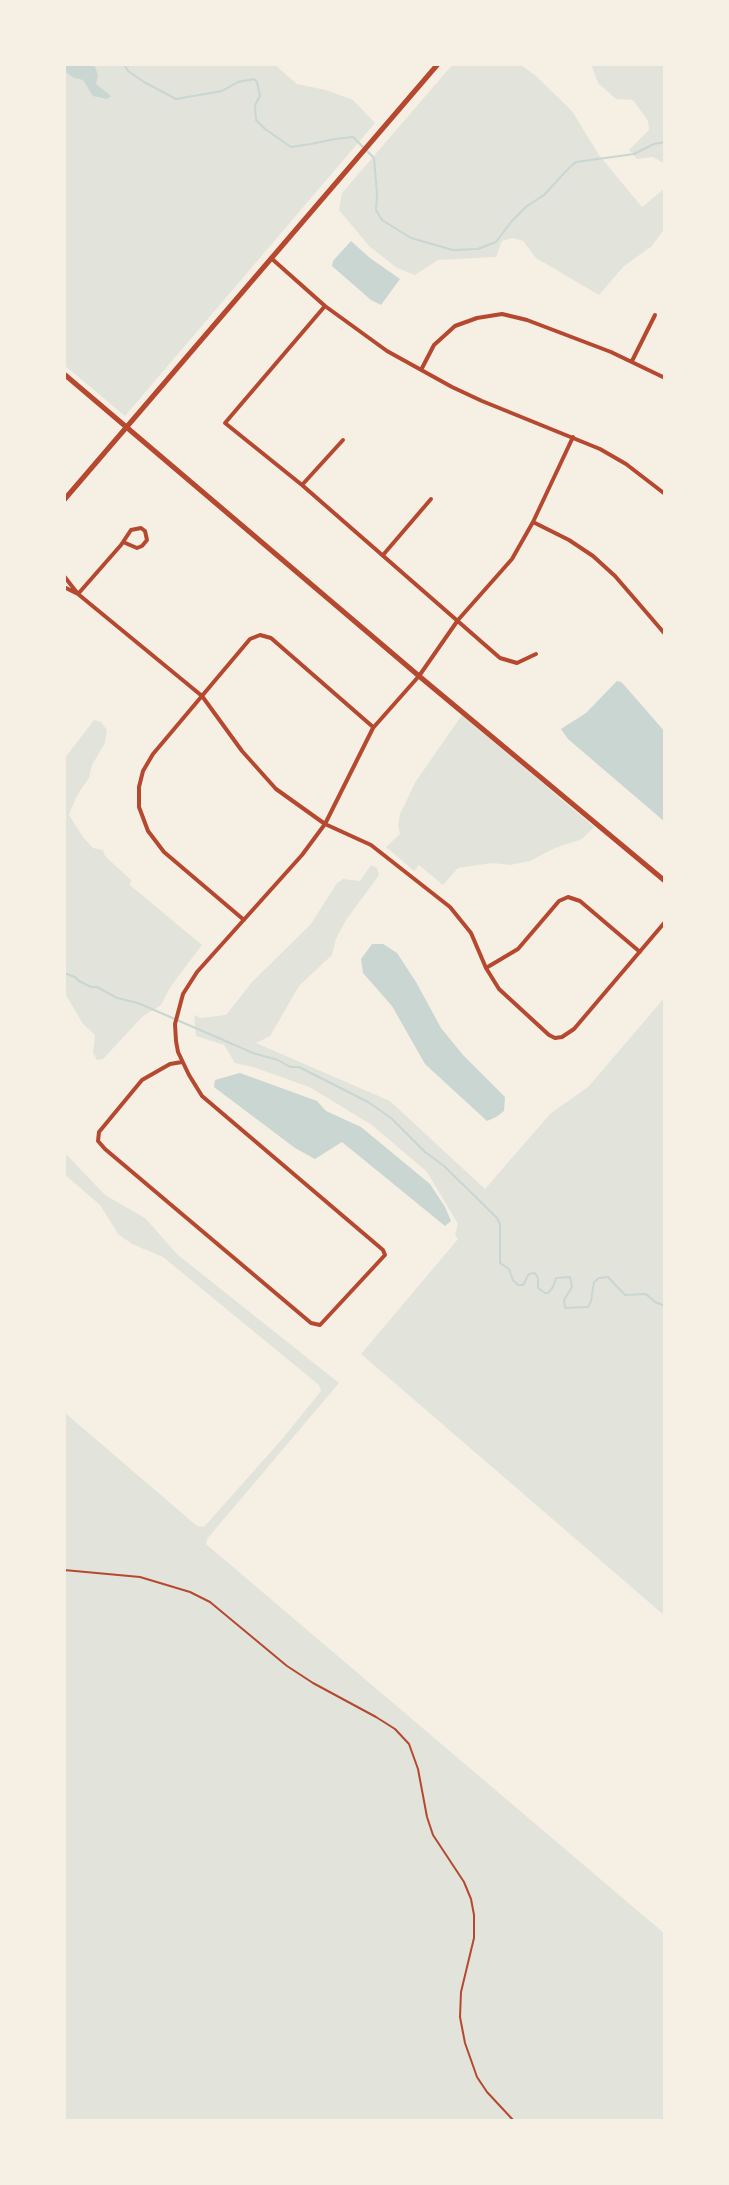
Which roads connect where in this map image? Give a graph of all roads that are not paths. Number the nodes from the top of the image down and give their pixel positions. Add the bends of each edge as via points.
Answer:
1 (438, 64) edge
2 (271, 258) junction
3 (325, 306) junction
4 (655, 315) dead end
5 (632, 361) junction
6 (421, 370) junction
7 (64, 374) edge
8 (665, 378) edge
9 (127, 426) junction
10 (573, 437) junction
11 (343, 440) dead end
12 (302, 485) junction
13 (665, 494) edge
14 (431, 499) dead end
15 (64, 500) edge
16 (533, 522) junction
17 (123, 542) junction
18 (383, 555) junction
19 (64, 576) edge
20 (64, 587) edge
21 (78, 594) junction
22 (458, 620) junction
23 (665, 634) edge
24 (536, 654) dead end
25 (419, 676) junction
26 (202, 696) junction
27 (373, 728) junction
28 (325, 824) junction
29 (665, 881) edge
30 (244, 920) junction
31 (665, 922) edge
32 (640, 952) junction
33 (486, 968) junction
34 (182, 1062) junction

1 - 2 street
2 - 3 street
2 - 9 street
3 - 6 street
3 - 12 street via 225,423
4 - 5 street
5 - 6 street via 502,314 455,326 434,345
5 - 8 street
6 - 10 street
7 - 9 street
9 - 15 street
9 - 25 street
10 - 13 street via 626,464
10 - 16 street
11 - 12 street
12 - 18 street
14 - 18 street
16 - 22 street via 512,559
16 - 23 street via 593,556
17 - 17 street via 142,546 145,531 131,530
17 - 21 street
18 - 22 street
19 - 21 street
20 - 21 street
21 - 26 street
22 - 24 street via 500,658 517,663
22 - 25 street
25 - 27 street
25 - 29 street
26 - 27 street via 250,639 260,635 271,638
26 - 28 street via 276,789
26 - 30 street via 143,771 139,807 164,852
27 - 28 street
28 - 30 street
28 - 33 street via 371,845 450,907 471,933
30 - 34 street via 183,994 175,1024
31 - 32 street
32 - 33 street via 580,901 568,897 518,949
32 - 33 street via 574,1029 555,1038 508,999
34 - 34 street via 202,1096 383,1250 385,1255 320,1325 311,1323 98,1141 99,1132 136,1086 159,1069

